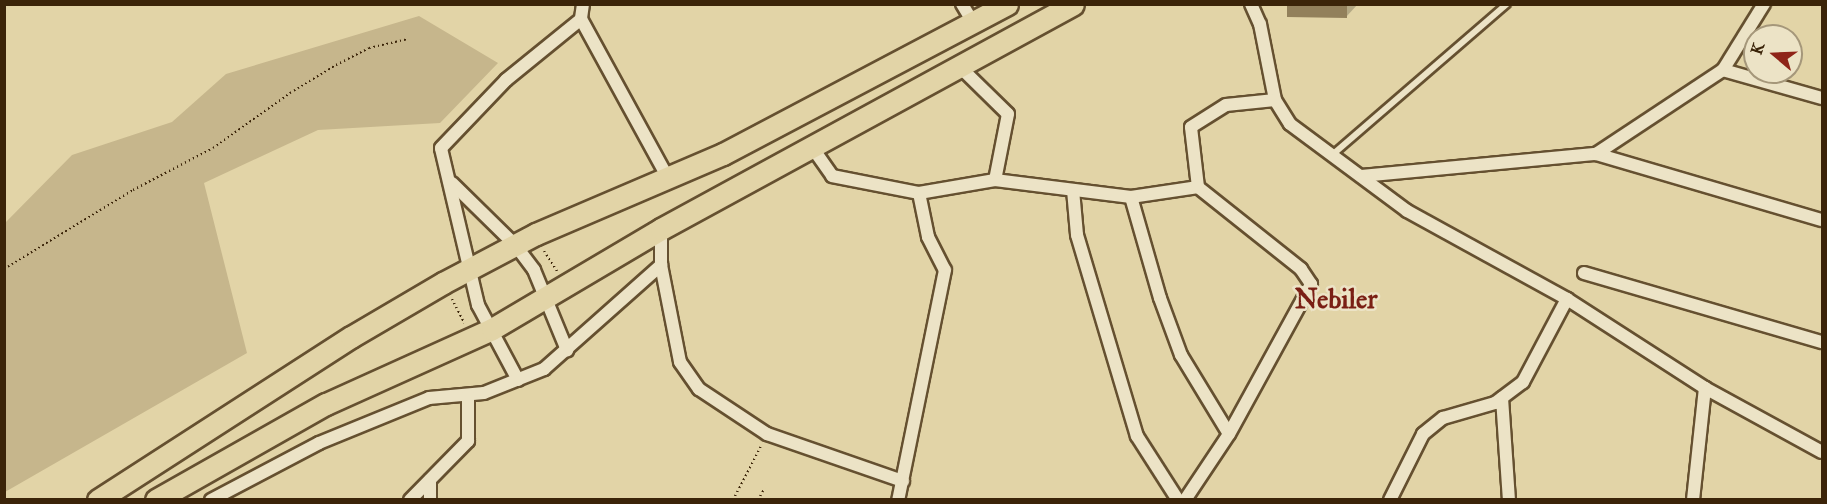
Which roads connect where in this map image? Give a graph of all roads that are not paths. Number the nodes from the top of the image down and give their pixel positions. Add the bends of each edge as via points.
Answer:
1 (583, 4) edge
2 (1007, 4) edge
3 (1073, 4) edge
4 (1251, 4) edge
5 (1507, 4) edge
6 (1764, 4) edge
7 (967, 13) edge
8 (581, 19) junction
9 (960, 67) junction
10 (1723, 70) junction
11 (1822, 98) edge
12 (1275, 100) junction
13 (812, 147) junction
14 (1596, 154) junction
15 (1332, 155) junction
16 (1362, 176) junction
17 (668, 178) junction
18 (995, 180) junction
19 (451, 182) junction
20 (1198, 187) junction
21 (1073, 190) junction
22 (919, 193) junction
23 (1131, 197) junction
24 (1822, 220) edge
25 (661, 229) junction
26 (516, 246) junction
27 (661, 265) junction
28 (470, 271) junction
29 (1584, 273) dead end
30 (1567, 299) junction
31 (545, 300) junction
32 (492, 329) junction
33 (1822, 342) edge
34 (567, 350) junction
35 (518, 380) junction
36 (1705, 388) junction
37 (468, 395) junction
38 (1502, 398) junction
39 (1229, 434) junction
40 (1822, 452) edge
41 (430, 480) junction
42 (903, 481) junction
43 (98, 500) edge
44 (156, 500) edge
45 (211, 500) edge
46 (410, 500) edge
47 (430, 500) edge
48 (898, 500) edge
49 (1178, 500) edge
50 (1185, 500) edge
51 (1390, 500) edge
52 (1509, 500) edge
53 (1693, 500) edge

1 - 8 street
2 - 7 highway
3 - 9 highway
4 - 12 street via 1260,24
5 - 15 lane
6 - 10 street
7 - 17 highway
8 - 17 street
8 - 19 street via 506,81 441,148
9 - 13 highway
9 - 18 street via 1008,114
10 - 11 street
10 - 14 street
12 - 15 street via 1290,124
12 - 20 street via 1226,105 1191,127
13 - 22 street via 832,176
13 - 25 highway
14 - 16 street
14 - 24 street
15 - 16 street
16 - 30 street via 1407,211
17 - 26 highway
18 - 21 street
18 - 22 street
19 - 26 street
19 - 28 street
20 - 23 street
20 - 39 street via 1301,269 1311,284
21 - 23 street
21 - 49 street via 1077,236 1137,436
22 - 42 street via 928,237 945,270
23 - 39 street via 1177,346
25 - 27 street
25 - 31 highway
26 - 28 highway
26 - 31 street via 534,270
27 - 34 street
27 - 42 street via 680,362 699,389 767,434
28 - 32 street via 478,304
28 - 43 highway via 341,343
29 - 33 street
30 - 36 street
30 - 38 street via 1523,382
31 - 32 highway
31 - 34 street
32 - 35 street
32 - 44 highway via 326,404
34 - 35 street via 544,369
35 - 37 street
36 - 40 street
36 - 53 street
37 - 41 street via 468,441
37 - 45 street via 429,398 319,443
38 - 51 street via 1443,418 1423,434
38 - 52 street
39 - 50 street
41 - 46 street
41 - 47 street
42 - 48 street

